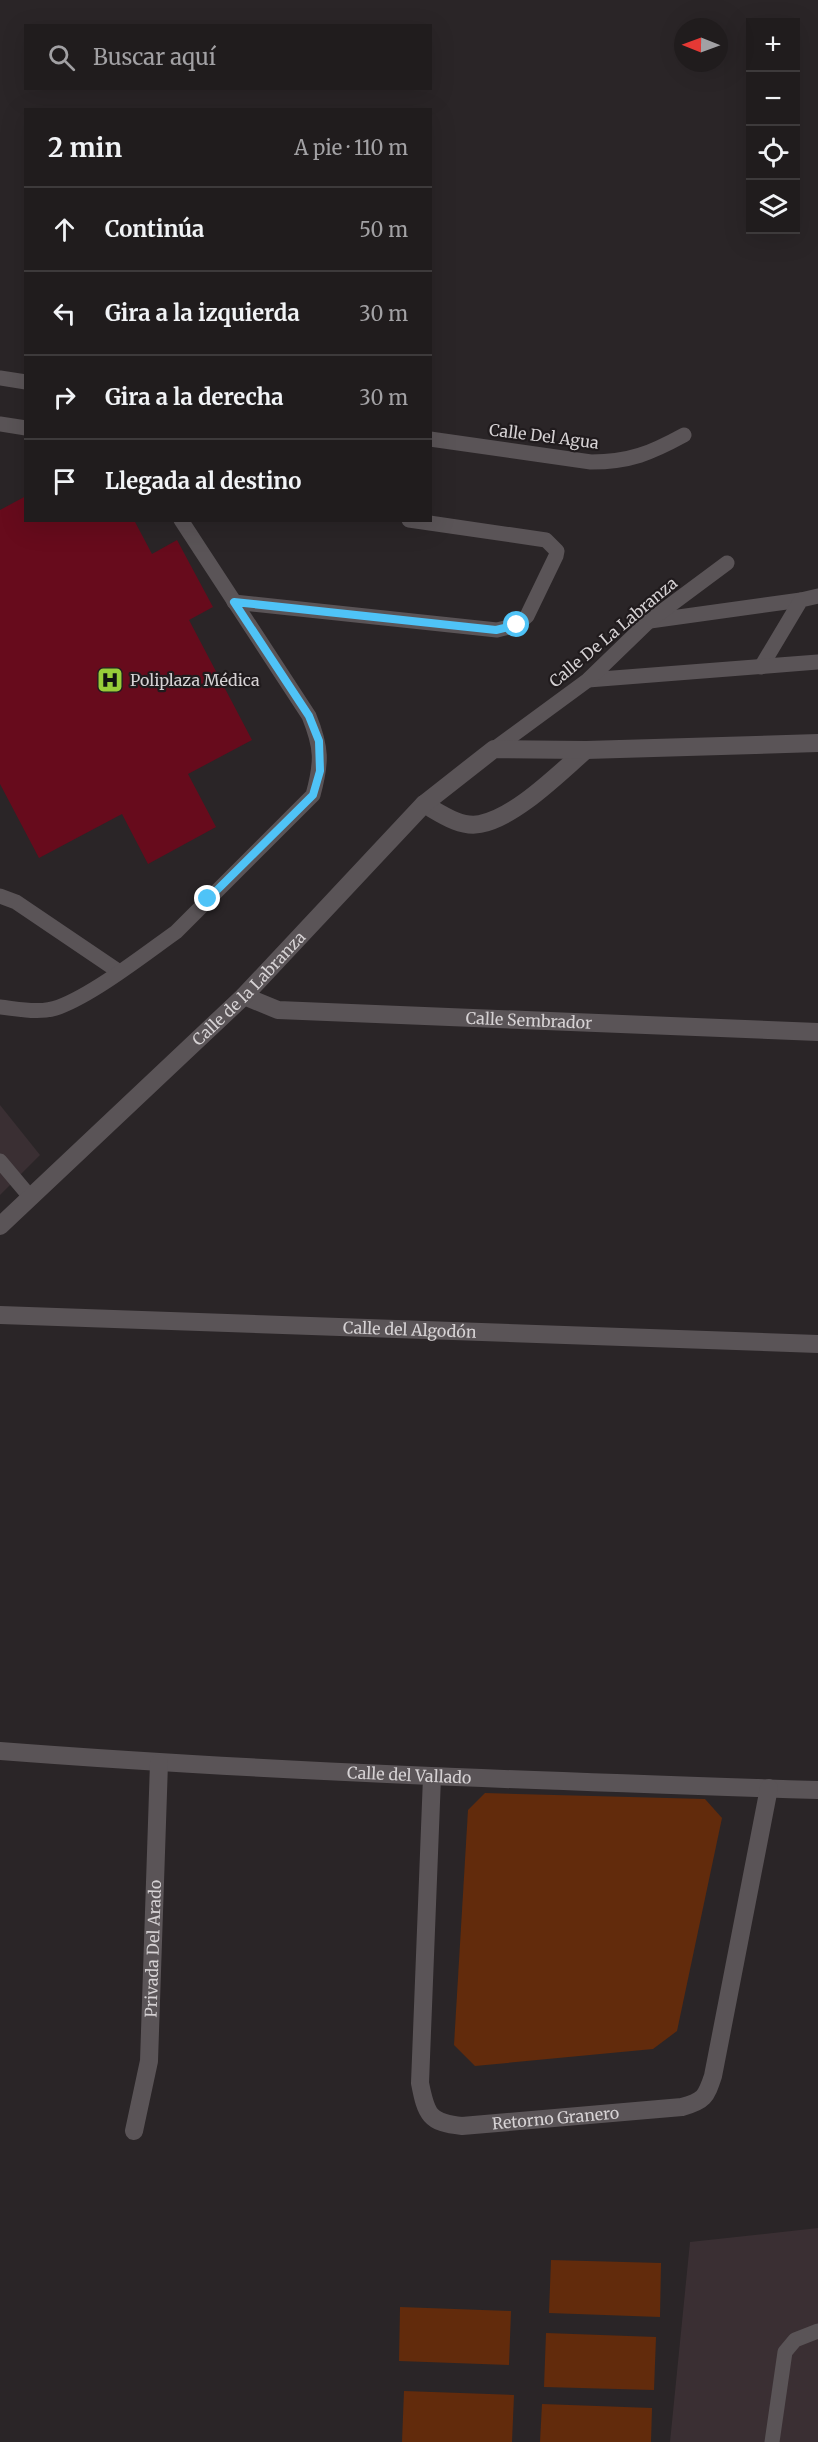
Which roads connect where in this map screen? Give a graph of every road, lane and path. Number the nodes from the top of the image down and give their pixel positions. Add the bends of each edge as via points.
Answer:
1 (0, 378) edge
2 (24, 382) edge
3 (0, 424) edge
4 (24, 428) edge
5 (684, 435) dead end
6 (432, 439) edge
7 (182, 522) edge
8 (423, 522) edge
9 (727, 563) dead end
10 (818, 596) edge
11 (801, 600) junction
12 (234, 602) junction
13 (649, 621) junction
14 (818, 663) edge
15 (761, 668) junction
16 (588, 680) junction
17 (818, 743) edge
18 (494, 750) junction
19 (586, 750) junction
20 (424, 804) junction
21 (0, 896) edge
22 (118, 971) junction
23 (244, 996) junction
24 (0, 1007) edge
25 (818, 1032) edge
26 (0, 1161) edge
27 (31, 1198) junction
28 (0, 1226) edge
29 (0, 1315) edge
30 (818, 1344) edge
31 (0, 1751) edge
32 (159, 1763) junction
33 (432, 1778) junction
34 (769, 1788) junction
35 (818, 1790) edge
36 (134, 2131) dead end
37 (818, 2331) edge
38 (772, 2442) edge

1 - 2 lane
3 - 4 lane
5 - 6 lane, Calle Del Agua via 653,452 613,462
7 - 12 lane
8 - 12 lane via 551,543 556,556 527,616 517,625 496,630
9 - 13 lane, Calle De La Labranza
10 - 11 lane
11 - 13 lane
11 - 15 lane
12 - 22 lane via 309,716 319,741 320,771 313,795 176,932
13 - 16 lane, Calle De La Labranza
14 - 15 lane
15 - 16 lane
16 - 18 lane, Calle De La Labranza
17 - 19 street
18 - 19 street
18 - 20 street, Calle de la Labranza
19 - 20 street via 518,807 479,824 452,820
20 - 23 street, Calle de la Labranza
21 - 22 lane via 16,902
22 - 24 lane via 58,1007 34,1011
23 - 25 street, Calle Sembrador via 278,1010
23 - 27 street, Calle de la Labranza
26 - 27 lane
27 - 28 street, Calle de la Labranza
29 - 30 street, Calle del Algodón
31 - 32 street, Calle del Vallado
32 - 33 street, Calle del Vallado
32 - 36 street, Privada Del Arado via 149,2061
33 - 34 street, Calle del Vallado
33 - 34 street, Retorno Granero via 420,2083 425,2108 433,2119 462,2126 682,2107 697,2103 706,2095 713,2076
34 - 35 street, Calle del Vallado
37 - 38 lane via 795,2340 785,2352

